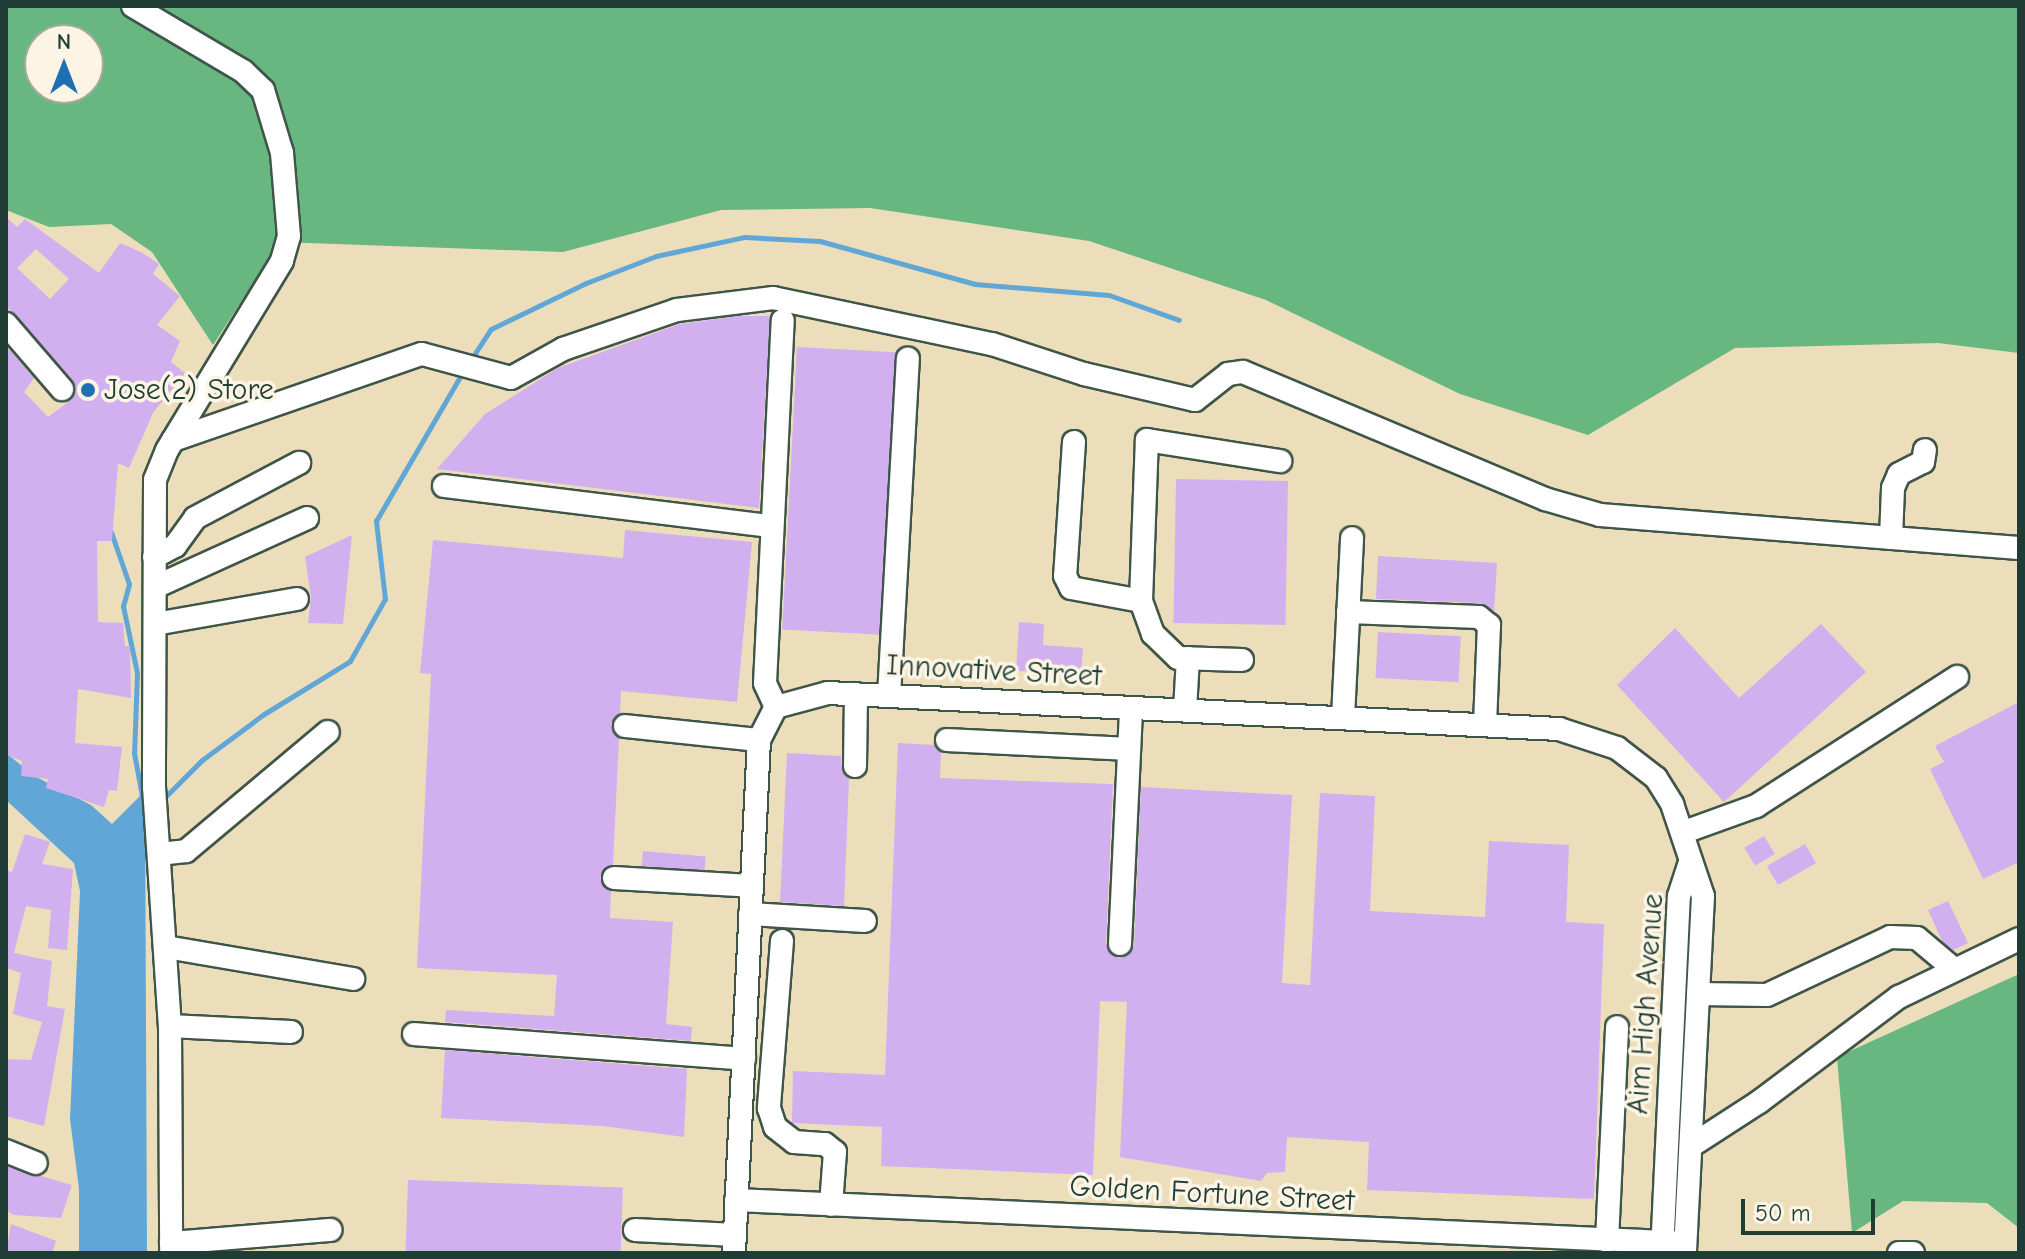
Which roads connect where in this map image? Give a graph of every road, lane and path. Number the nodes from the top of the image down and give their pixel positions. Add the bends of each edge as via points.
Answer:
1 (133, 6) edge
2 (783, 320) dead end
3 (6, 324) edge
4 (908, 359) dead end
5 (62, 389) dead end
6 (173, 440) junction
7 (1074, 442) dead end
8 (1925, 450) dead end
9 (1280, 461) dead end
10 (299, 463) dead end
11 (444, 486) dead end
12 (307, 518) dead end
13 (770, 526) junction
14 (1352, 538) dead end
15 (1891, 538) junction
16 (2019, 548) edge
17 (154, 557) junction
18 (155, 587) junction
19 (297, 599) dead end
20 (1141, 601) junction
21 (1348, 612) junction
22 (155, 624) junction
23 (1188, 658) junction
24 (1242, 660) dead end
25 (1957, 677) dead end
26 (856, 694) junction
27 (889, 696) junction
28 (776, 707) junction
29 (1131, 708) junction
30 (1185, 710) junction
31 (1343, 717) junction
32 (1485, 725) junction
33 (625, 726) dead end
34 (328, 732) dead end
35 (759, 740) junction
36 (947, 740) dead end
37 (1129, 749) junction
38 (855, 766) dead end
39 (1684, 832) junction
40 (159, 854) junction
41 (1690, 863) junction
42 (614, 878) dead end
43 (751, 886) junction
44 (750, 914) junction
45 (865, 921) dead end
46 (2019, 939) edge
47 (782, 941) dead end
48 (1120, 944) dead end
49 (166, 947) junction
50 (747, 964) junction
51 (780, 965) junction
52 (1954, 969) junction
53 (353, 979) dead end
54 (1698, 994) junction
55 (170, 1026) junction
56 (1617, 1027) dead end
57 (291, 1032) dead end
58 (414, 1034) dead end
59 (744, 1059) junction
60 (1691, 1146) junction
61 (6, 1151) edge
62 (36, 1163) dead end
63 (736, 1200) junction
64 (831, 1205) junction
65 (330, 1230) dead end
66 (635, 1230) dead end
67 (1607, 1241) junction
68 (734, 1244) edge
69 (171, 1248) edge
70 (1662, 1248) edge
71 (1685, 1248) edge
72 (1899, 1253) edge
73 (1913, 1253) edge

1 - 6 street via 243,71 263,90 282,153 289,236 282,261
2 - 13 street
3 - 5 street
4 - 27 street
6 - 15 street via 422,354 502,378 521,375 563,349 677,310 773,298 992,344 1084,374 1195,400 1228,374 1243,372 1545,499 1600,515
6 - 17 street via 155,480
7 - 20 street via 1065,576 1071,588
8 - 15 street via 1923,462 1899,474 1893,488
9 - 20 street via 1147,440
10 - 17 street via 195,518 175,546
11 - 13 street
12 - 18 street
13 - 28 street via 765,683
14 - 21 street
15 - 16 street
17 - 18 street
18 - 22 street
19 - 22 street
20 - 23 street via 1161,645 1178,658
21 - 31 street
21 - 32 street via 1479,617 1489,625
22 - 40 street
23 - 24 street
23 - 30 street
25 - 39 street via 1756,806
26 - 27 street, Innovative Street
26 - 28 street, Innovative Street via 828,693
26 - 38 street
27 - 29 street, Innovative Street
28 - 35 street
29 - 30 street, Innovative Street
29 - 37 street
30 - 31 street, Innovative Street
31 - 32 street, Innovative Street
32 - 39 street, Innovative Street via 1559,729 1617,748 1656,778
33 - 35 street
34 - 40 street via 186,851
35 - 43 street
36 - 37 street
37 - 48 street
39 - 41 street, Innovative Street
40 - 49 street
41 - 54 street, Aim High Avenue via 1703,896
41 - 70 street, Aim High Avenue via 1679,896
42 - 43 street
43 - 44 street
44 - 45 street
44 - 50 street
46 - 52 street
47 - 51 street
49 - 53 street
49 - 55 street
50 - 51 street
50 - 59 street
51 - 64 street via 769,1108 775,1127 794,1142 825,1144 835,1152
52 - 54 street via 1917,938 1890,937 1767,995
52 - 60 street via 1860,1022 1759,1102
54 - 60 street, Aim High Avenue
55 - 57 street
55 - 69 street
56 - 67 street
58 - 59 street
59 - 63 street
60 - 71 street, Aim High Avenue
61 - 62 street
63 - 64 street, Golden Fortune Street
63 - 68 street
64 - 67 street, Golden Fortune Street
65 - 69 street
66 - 68 street
67 - 70 street, Golden Fortune Street
70 - 71 street, Golden Fortune Street
72 - 73 street

